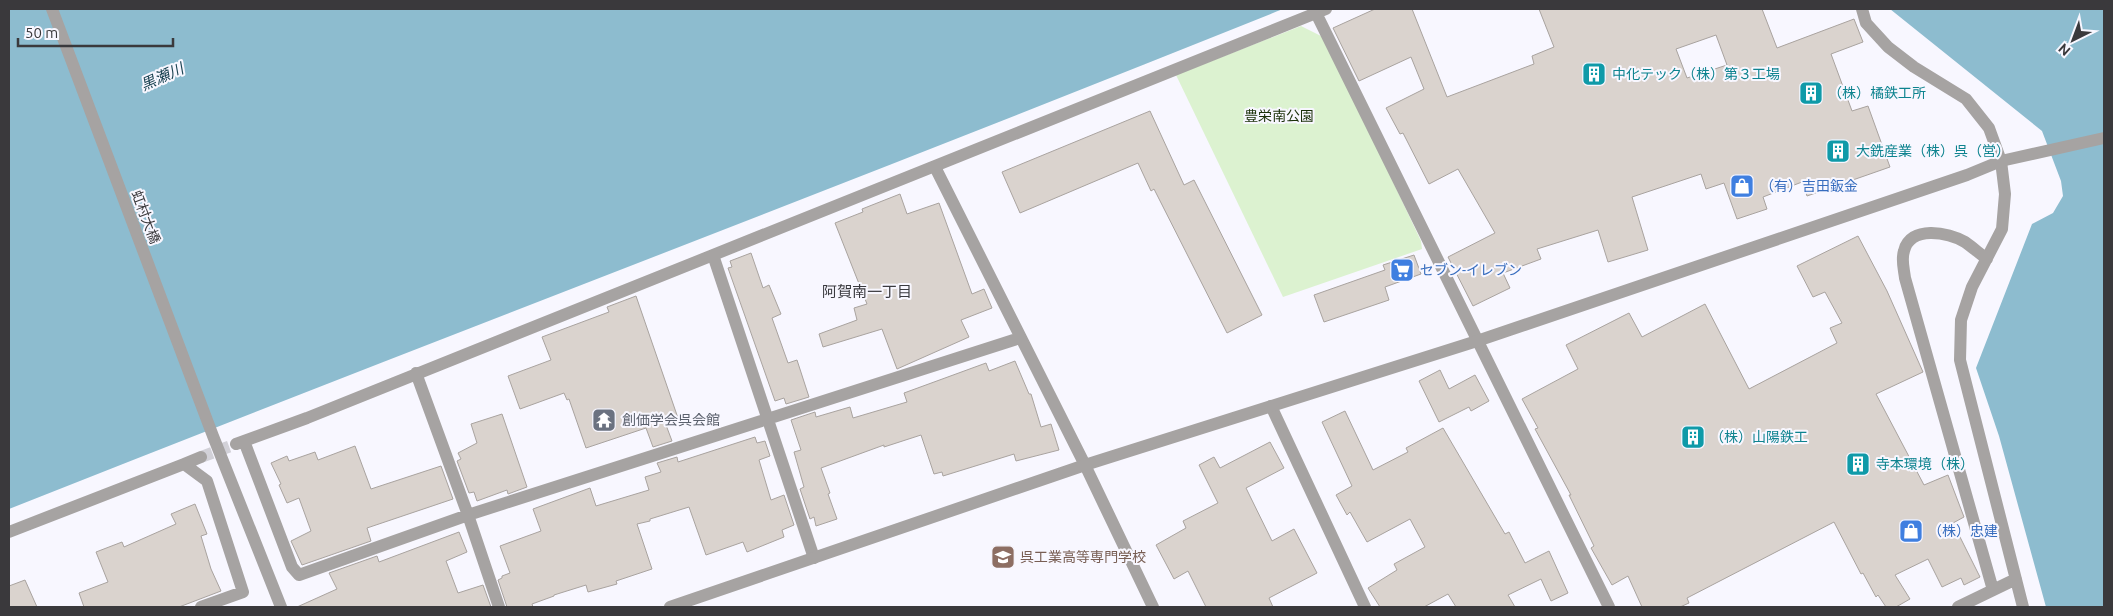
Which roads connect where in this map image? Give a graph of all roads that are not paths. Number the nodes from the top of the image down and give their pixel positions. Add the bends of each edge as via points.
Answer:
1 (52, 9) edge
2 (1862, 9) edge
3 (1321, 11) edge
4 (2104, 138) edge
5 (2001, 161) junction
6 (935, 167) junction
7 (714, 255) junction
8 (1987, 259) junction
9 (1020, 338) junction
10 (1476, 341) junction
11 (416, 373) junction
12 (1271, 406) junction
13 (768, 418) junction
14 (201, 457) tunnel mouth
15 (184, 464) junction
16 (1085, 465) junction
17 (468, 515) junction
18 (9, 532) edge
19 (814, 558) junction
20 (2016, 579) junction
21 (1993, 590) junction
22 (202, 607) edge
23 (281, 607) edge
24 (499, 607) edge
25 (670, 607) edge
26 (1154, 607) edge
27 (1365, 607) edge
28 (1609, 607) edge
29 (1958, 607) edge
30 (2023, 607) edge

1 - 23 street, 虹村大橋
2 - 5 street via 1866,23 1888,47 1966,99 1989,128
3 - 6 street
3 - 10 street
4 - 5 street
5 - 8 street via 2005,194 2002,229
5 - 10 street
6 - 7 street
6 - 9 street
7 - 11 street
7 - 13 street
8 - 20 street via 1972,287 1961,320 1960,360
8 - 21 street via 1964,241 1932,232 1911,239 1904,249 1902,261
9 - 13 street
9 - 16 street
10 - 12 street
10 - 28 street
11 - 17 street
11 - 17 street via 240,443 292,567 299,575
12 - 16 street
12 - 27 street
13 - 17 street
13 - 19 street
14 - 15 street
15 - 18 street
15 - 22 street via 207,481 243,592
16 - 19 street
16 - 26 street
17 - 24 street
19 - 25 street
20 - 21 street
20 - 30 street
21 - 29 street

